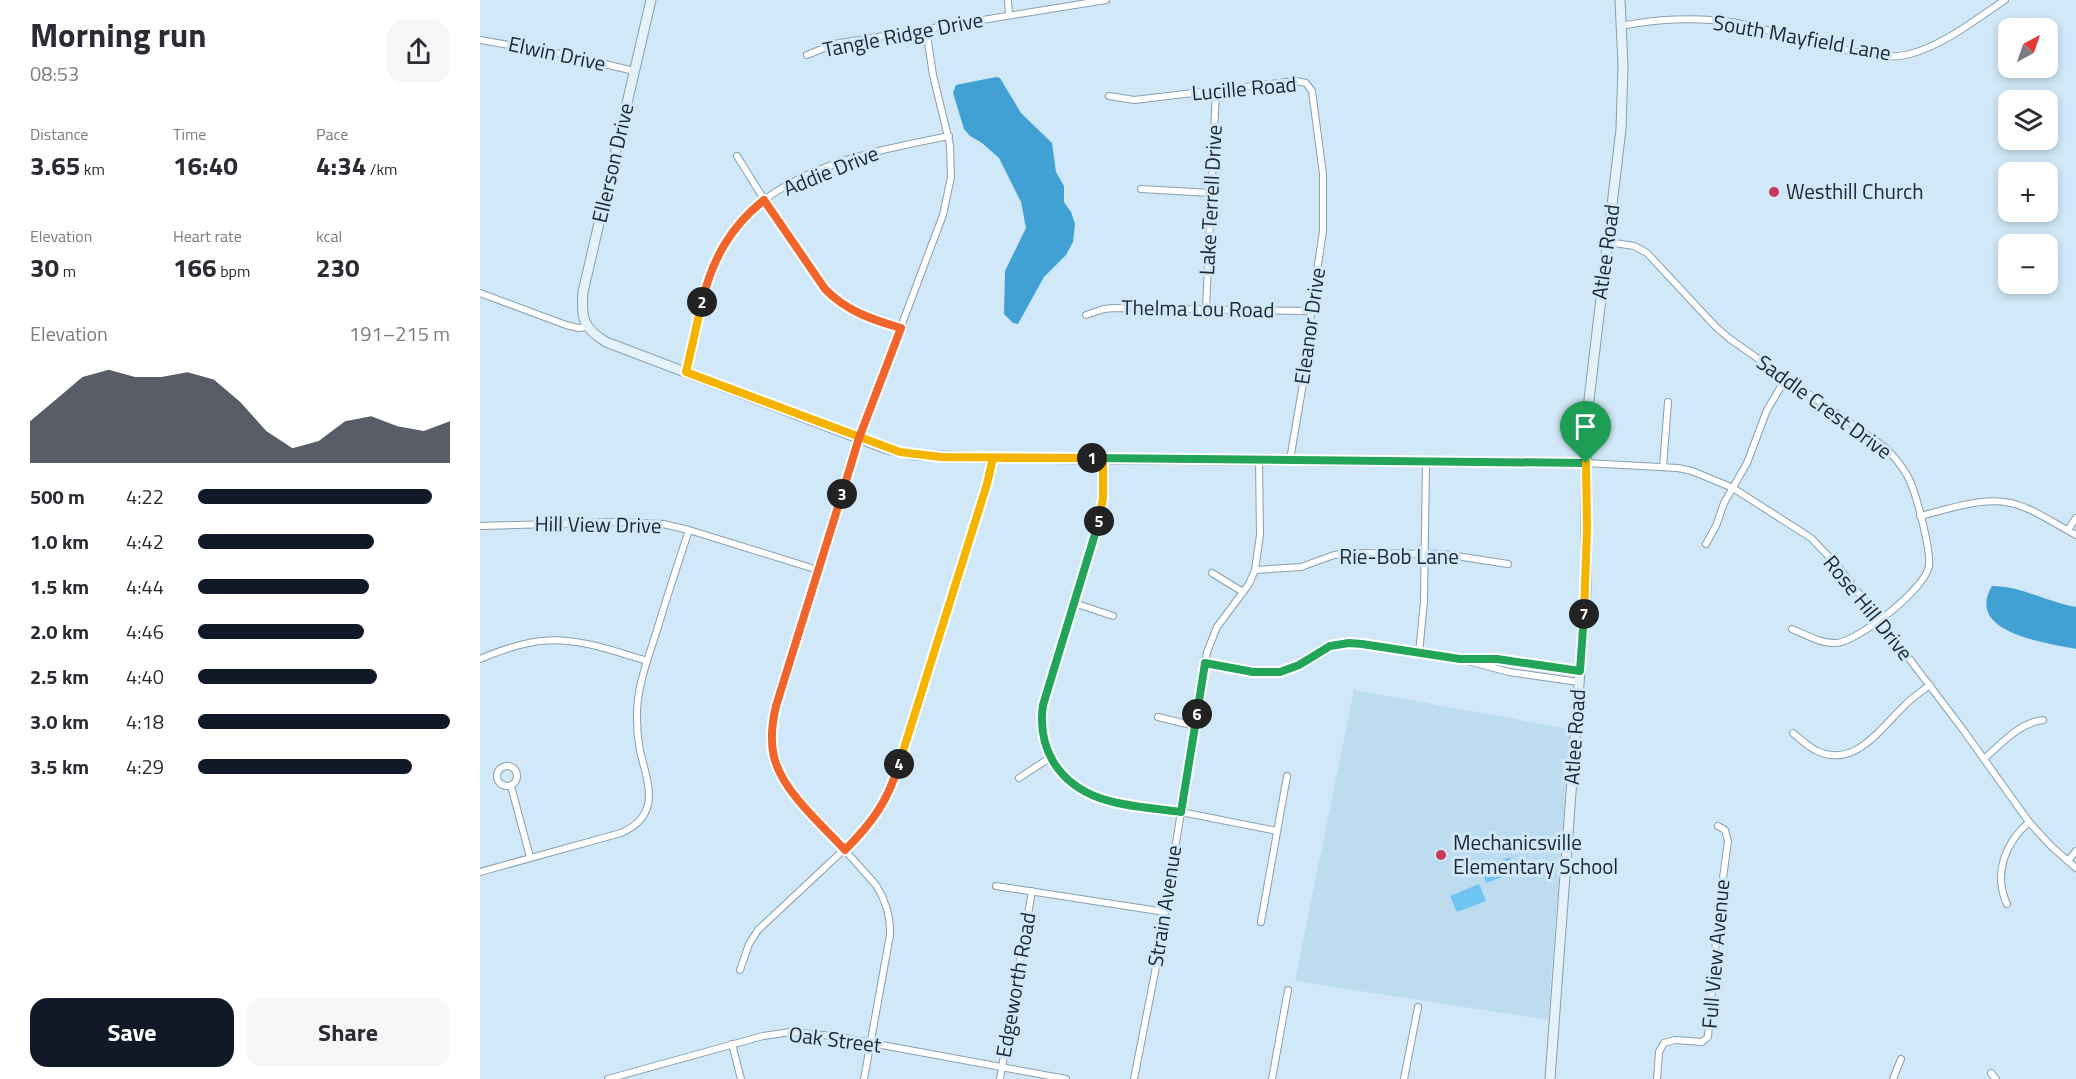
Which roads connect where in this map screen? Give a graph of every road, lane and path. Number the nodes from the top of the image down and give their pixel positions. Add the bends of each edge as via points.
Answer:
1 (651, 0) edge
2 (1008, 0) edge
3 (1106, 0) edge
4 (1620, 0) edge
5 (2005, 0) edge
6 (1009, 15) junction
7 (1621, 26) junction
8 (926, 28) junction
9 (480, 40) edge
10 (807, 55) dead end
11 (634, 71) junction
12 (1216, 90) junction
13 (1109, 96) dead end
14 (949, 136) junction
15 (737, 156) dead end
16 (1141, 189) dead end
17 (1323, 190) joint
18 (1211, 193) junction
19 (764, 200) junction
20 (1608, 242) junction
21 (480, 293) edge
22 (1206, 309) junction
23 (1311, 310) junction
24 (1086, 315) dead end
25 (587, 327) junction
26 (901, 328) junction
27 (686, 372) junction
28 (1786, 378) junction
29 (1668, 402) dead end
30 (859, 438) junction
31 (993, 458) junction
32 (1103, 458) junction
33 (1259, 459) junction
34 (1290, 460) junction
35 (1426, 462) junction
36 (1586, 463) junction
37 (1663, 467) junction
38 (1733, 488) junction
39 (1920, 516) junction
40 (2076, 518) edge
41 (480, 526) edge
42 (689, 530) junction
43 (2068, 530) junction
44 (2076, 535) edge
45 (1706, 544) dead end
46 (1425, 553) junction
47 (1508, 564) dead end
48 (818, 570) junction
49 (1255, 570) junction
50 (1212, 573) dead end
51 (1243, 592) junction
52 (1074, 603) junction
53 (1113, 616) dead end
54 (1880, 620) junction
55 (1792, 629) dead end
56 (1419, 652) junction
57 (480, 659) edge
58 (1460, 659) junction
59 (647, 661) junction
60 (1205, 663) junction
61 (1580, 671) junction
62 (1579, 682) junction
63 (1930, 685) junction
64 (1158, 717) dead end
65 (2043, 720) dead end
66 (1195, 726) junction
67 (1793, 733) dead end
68 (1051, 757) junction
69 (1984, 759) junction
70 (1287, 776) dead end
71 (1019, 778) dead end
72 (511, 786) dead end
73 (1181, 812) junction
74 (2029, 822) junction
75 (1718, 826) dead end
76 (1277, 831) junction
77 (845, 850) junction
78 (2076, 851) edge
79 (530, 857) junction
80 (2068, 861) junction
81 (2076, 868) edge
82 (480, 872) edge
83 (996, 886) dead end
84 (1032, 891) junction
85 (2007, 904) dead end
86 (1165, 912) junction
87 (1261, 922) dead end
88 (740, 970) dead end
89 (1288, 990) dead end
90 (1418, 1006) dead end
91 (871, 1043) junction
92 (732, 1044) junction
93 (1901, 1059) dead end
94 (1001, 1067) junction
95 (1991, 1073) dead end
96 (608, 1079) edge
97 (741, 1079) edge
98 (864, 1079) edge
99 (1000, 1079) edge
100 (1066, 1079) edge
101 (1134, 1079) edge
102 (1272, 1079) edge
103 (1404, 1079) edge
104 (1550, 1079) edge
105 (1657, 1079) edge
106 (1893, 1079) edge
107 (1996, 1079) edge

1 - 11 street, Ellerson Drive
2 - 6 street
3 - 6 street, Tangle Ridge Drive
4 - 7 street, Atlee Road
5 - 7 street, South Mayfield Lane via 1924,49 1889,57 1729,22 1683,20
6 - 8 street, Tangle Ridge Drive
7 - 20 street, Atlee Road via 1621,129
8 - 10 street, Tangle Ridge Drive via 834,44
8 - 14 street
9 - 11 street, Elwin Drive
11 - 25 street, Ellerson Drive via 583,292
12 - 13 street, Lucille Road via 1134,100
12 - 17 street, Lucille Road via 1296,81 1309,87 1319,133
12 - 18 street, Lake Terrell Drive
14 - 19 street, Addie Drive via 902,144 848,160 802,178
14 - 26 street via 948,196
15 - 19 street
16 - 18 street
17 - 23 street, Eleanor Drive via 1323,231
18 - 22 street, Lake Terrell Drive
19 - 26 street via 833,297 851,310
19 - 27 street, Addie Drive via 734,229 718,254 706,286
20 - 28 street, Saddle Crest Drive via 1634,246 1647,253 1716,327
20 - 36 street, Atlee Road via 1586,425
21 - 25 street via 566,325
22 - 23 street, Thelma Lou Road
22 - 24 street, Thelma Lou Road via 1114,308
23 - 34 street, Eleanor Drive
25 - 27 street via 606,342
26 - 30 street
27 - 30 street
28 - 38 street via 1767,410
28 - 39 street, Saddle Crest Drive via 1886,447 1909,478
29 - 37 street
30 - 31 street via 914,455
30 - 48 street
31 - 32 street
31 - 77 street via 891,787 876,816
32 - 33 street
32 - 52 street via 1101,511
33 - 34 street
33 - 49 street, Strain Avenue via 1260,535
34 - 35 street
35 - 36 street
35 - 46 street
36 - 37 street, Rose Hill Drive
36 - 61 street, Atlee Road via 1586,579
37 - 38 street, Rose Hill Drive via 1692,471
38 - 45 street
38 - 54 street, Rose Hill Drive via 1811,538
39 - 43 street via 1975,502 1996,501 2024,507
39 - 54 street, Saddle Crest Drive via 1930,555 1927,575 1918,588
40 - 43 street
41 - 42 street, Hill View Drive via 645,522
42 - 48 street, Hill View Drive
42 - 59 street
43 - 44 street
46 - 47 street, Rie-Bob Lane
46 - 49 street, Rie-Bob Lane via 1343,553 1301,567
46 - 56 street
48 - 77 street via 776,706 772,745 785,781
49 - 51 street, Strain Avenue
50 - 51 street
51 - 60 street, Strain Avenue via 1217,627
52 - 53 street
52 - 68 street via 1041,717
54 - 55 street, Saddle Crest Drive via 1856,637 1835,643
54 - 63 street, Rose Hill Drive
56 - 58 street
56 - 60 street via 1338,644 1299,665 1270,673
57 - 59 street via 520,644 559,639 588,643
58 - 61 street via 1497,659
58 - 62 street via 1509,672
59 - 79 street via 639,689 637,718 650,791 644,813 634,826 621,832
60 - 66 street, Strain Avenue
61 - 62 street, Atlee Road
62 - 104 street, Atlee Road
63 - 67 street via 1868,743 1852,752 1841,755 1815,750
63 - 69 street, Rose Hill Drive
64 - 66 street
65 - 69 street via 2019,728
66 - 73 street, Strain Avenue
68 - 71 street
68 - 73 street via 1072,784 1086,794
69 - 74 street, Rose Hill Drive
70 - 76 street
72 - 79 street
73 - 76 street
73 - 86 street, Strain Avenue
74 - 80 street, Rose Hill Drive
74 - 85 street via 2010,845 2001,871 2001,888
75 - 105 street, Full View Avenue via 1725,830 1728,841 1708,1037 1702,1042 1664,1043 1659,1052
76 - 87 street
77 - 88 street via 758,930 748,944
77 - 91 street via 876,885 889,914 890,935
78 - 80 street
79 - 82 street
80 - 81 street, Rose Hill Drive
83 - 84 street
84 - 86 street
84 - 94 street, Edgeworth Road
86 - 101 street, Strain Avenue
89 - 102 street
90 - 103 street
91 - 92 street, Oak Street via 791,1032
91 - 94 street, Oak Street
91 - 98 street
92 - 96 street, Oak Street
92 - 97 street
93 - 106 street
94 - 99 street, Edgeworth Road
94 - 100 street, Oak Street
95 - 107 street

